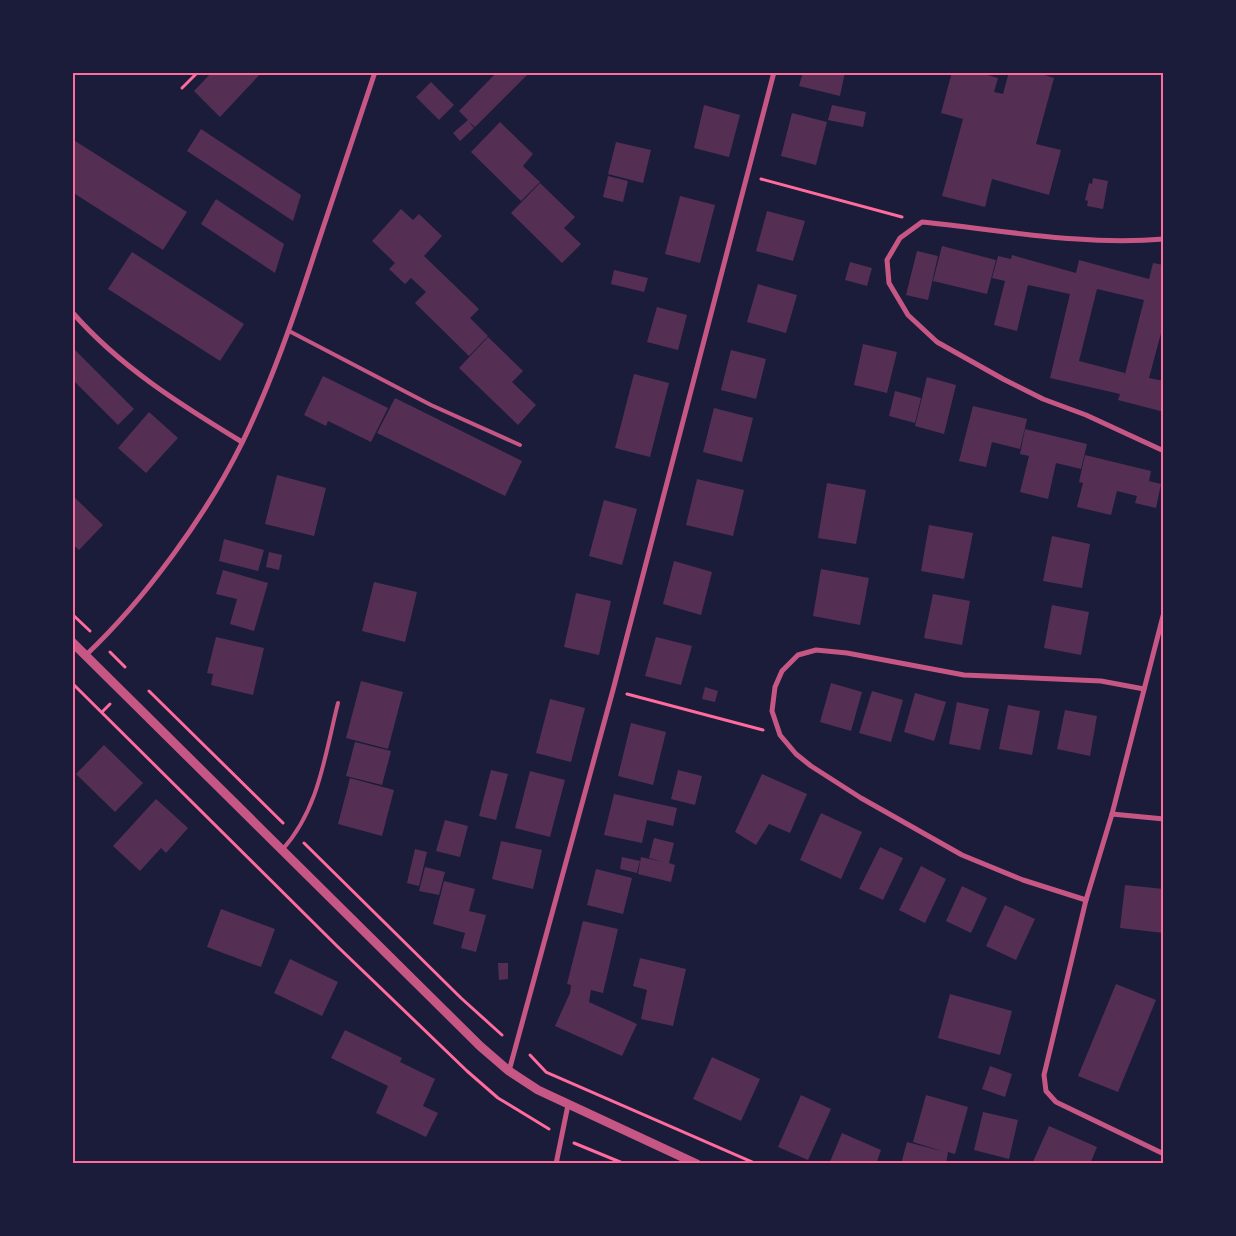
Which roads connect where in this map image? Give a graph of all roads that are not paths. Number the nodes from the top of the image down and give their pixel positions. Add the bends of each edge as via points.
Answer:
1 (375, 72) edge
2 (774, 72) edge
3 (1164, 239) edge
4 (72, 312) edge
5 (289, 331) junction
6 (242, 442) junction
7 (520, 445) dead end
8 (1164, 451) edge
9 (1164, 612) edge
10 (72, 642) edge
11 (86, 655) junction
12 (1144, 690) junction
13 (338, 703) dead end
14 (1112, 814) junction
15 (1164, 819) edge
16 (282, 850) junction
17 (1086, 900) junction
18 (509, 1071) junction
19 (568, 1106) junction
20 (1164, 1154) edge
21 (556, 1164) edge
22 (697, 1164) edge

1 - 5 street
2 - 18 street via 613,690
3 - 8 street via 1101,241 1042,237 922,222 900,238 887,260 889,283 908,315 937,342 1043,400 1086,415
4 - 6 street via 116,355 157,388
5 - 6 street
5 - 7 lane via 431,405
6 - 11 street via 209,500 164,565
9 - 12 street
10 - 11 street
11 - 16 street
12 - 14 street
12 - 17 street via 1101,681 964,675 816,650 798,655 782,671 775,687 772,711 780,735 796,754 818,770 962,855 1023,880
13 - 16 lane via 309,811
14 - 15 street
14 - 17 street
16 - 18 street
17 - 20 street via 1044,1075 1046,1091 1056,1102
18 - 19 street
19 - 21 street
19 - 22 street

